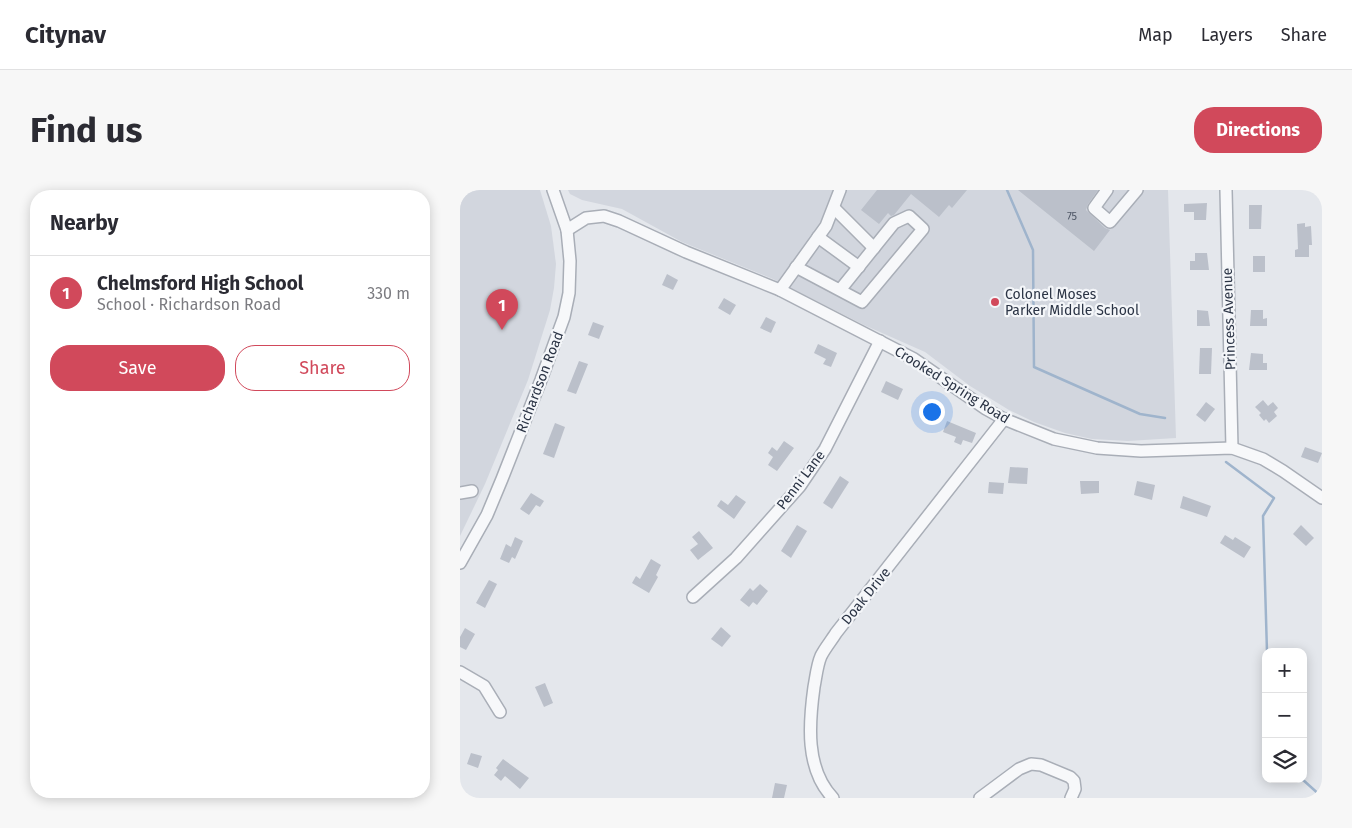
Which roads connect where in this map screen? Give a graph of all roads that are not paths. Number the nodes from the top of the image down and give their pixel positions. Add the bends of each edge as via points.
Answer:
1 (553, 190) edge
2 (840, 190) edge
3 (1107, 190) edge
4 (1137, 190) edge
5 (1226, 190) edge
6 (834, 208) junction
7 (567, 230) junction
8 (818, 237) junction
9 (874, 248) junction
10 (796, 267) junction
11 (859, 267) junction
12 (780, 290) junction
13 (840, 290) junction
14 (880, 341) junction
15 (1004, 419) junction
16 (1232, 448) junction
17 (472, 491) dead end
18 (460, 493) edge
19 (1322, 498) edge
20 (460, 564) edge
21 (692, 597) dead end
22 (460, 672) edge
23 (500, 712) dead end
24 (833, 798) edge
25 (980, 798) edge
26 (1071, 798) edge

1 - 7 street, Richardson Road
2 - 6 street
3 - 4 street via 1094,208 1110,222
5 - 16 street, Princess Avenue
6 - 8 street
6 - 9 street
7 - 12 street, Crooked Spring Road via 586,218 604,216
7 - 20 street, Richardson Road via 570,261 564,317 487,515
8 - 10 street
8 - 11 street
9 - 11 street
9 - 13 street via 894,223 909,216 923,229 862,302
10 - 12 street
10 - 13 street
11 - 13 street
12 - 14 street, Crooked Spring Road
14 - 15 street, Crooked Spring Road via 914,359
14 - 21 street, Penni Lane via 826,449 800,486 736,558
15 - 16 street, Crooked Spring Road via 1054,438 1097,448 1142,451
15 - 24 street, Doak Drive via 820,657 810,730 820,778
16 - 19 street, Crooked Spring Road via 1283,470
17 - 18 street
22 - 23 street via 484,686
25 - 26 street via 1031,764 1070,777 1075,789

